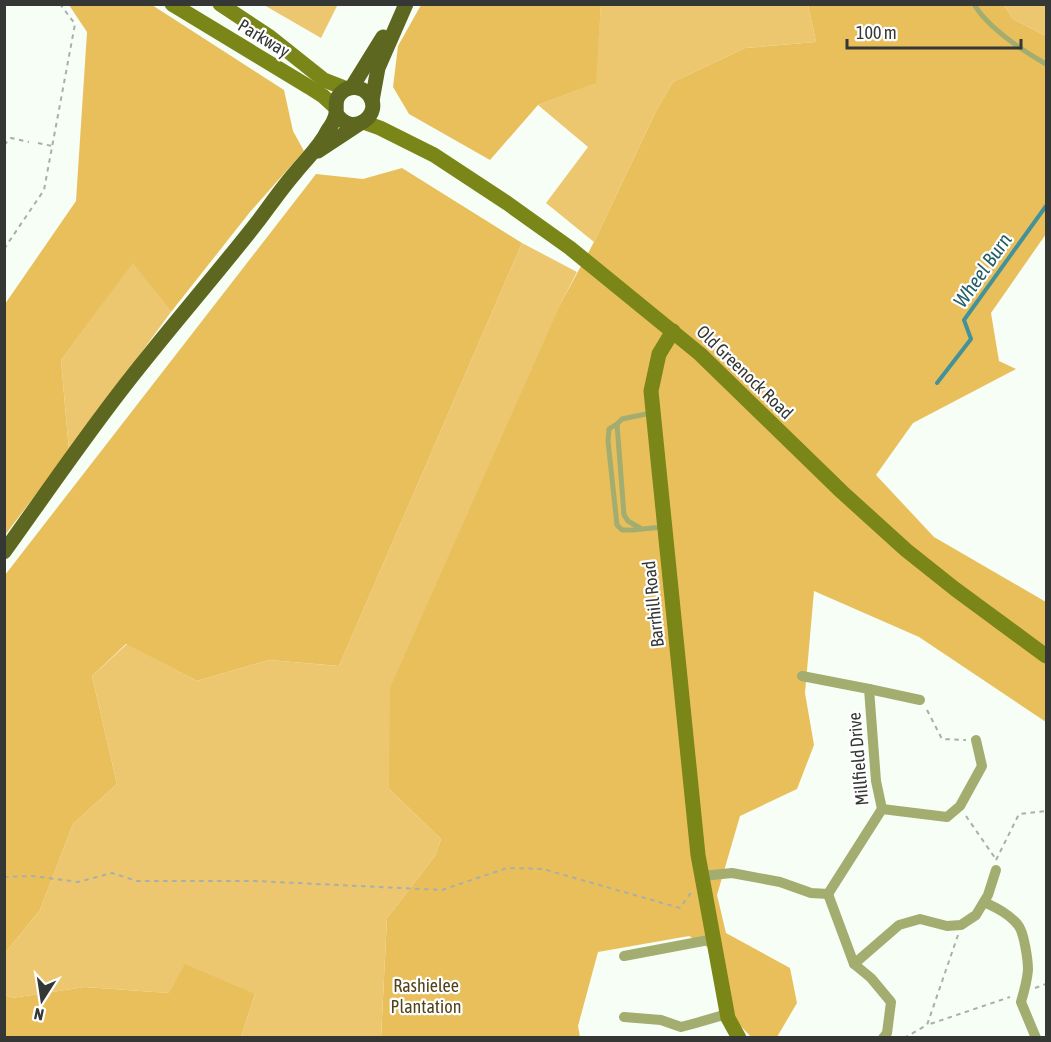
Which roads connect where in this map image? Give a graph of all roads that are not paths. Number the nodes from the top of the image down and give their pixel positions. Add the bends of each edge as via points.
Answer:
1 (172, 4) edge
2 (220, 4) edge
3 (974, 4) edge
4 (405, 7) edge
5 (1047, 64) edge
6 (350, 88) junction
7 (372, 103) junction
8 (336, 110) junction
9 (361, 123) junction
10 (401, 137) junction
11 (311, 156) junction
12 (673, 331) junction
13 (653, 412) junction
14 (617, 424) junction
15 (665, 526) junction
16 (640, 528) junction
17 (4, 552) edge
18 (1047, 656) edge
19 (802, 676) dead end
20 (869, 689) junction
21 (920, 700) road end
22 (976, 740) road end
23 (882, 809) junction
24 (995, 865) road end
25 (702, 876) junction
26 (828, 894) junction
27 (984, 902) junction
28 (714, 939) junction
29 (624, 956) dead end
30 (854, 964) junction
31 (727, 1014) junction
32 (624, 1017) dead end
33 (739, 1038) edge
34 (883, 1038) edge
35 (1036, 1038) edge

1 - 8 street, Parkway via 323,96
2 - 6 street, Parkway via 324,80
3 - 5 lane via 1005,36
4 - 6 main road
4 - 7 main road via 378,68
6 - 7 main road via 364,91
6 - 8 main road via 338,96
7 - 9 main road via 370,115
7 - 10 street, Old Greenock Road
8 - 9 main road via 343,121
8 - 11 main road
9 - 10 street, Old Greenock Road
9 - 11 main road
10 - 12 street, Old Greenock Road via 507,203
11 - 17 main road via 118,394
12 - 13 street, Barrhill Road via 659,354 651,391
12 - 18 street, Old Greenock Road via 906,550
13 - 14 lane via 622,419
13 - 15 street, Barrhill Road
14 - 16 lane via 624,514
14 - 16 lane via 609,429 608,441 617,525 622,530
15 - 16 lane
15 - 25 street, Barrhill Road
19 - 20 street, Millfield Drive
20 - 21 street
20 - 23 street, Millfield Drive
22 - 23 street via 982,766 960,806 947,817
23 - 26 street, Millfield Drive
24 - 27 street
25 - 26 street via 732,873
25 - 28 street, Barrhill Road
26 - 30 street
27 - 30 street via 976,915 961,925 947,926 920,919 899,925
27 - 35 street via 1003,910 1020,927 1028,970 1021,1002
28 - 29 street
28 - 31 street, Barrhill Road
30 - 34 street via 891,1002
31 - 32 street via 681,1027 661,1020
31 - 33 street, Barrhill Road

